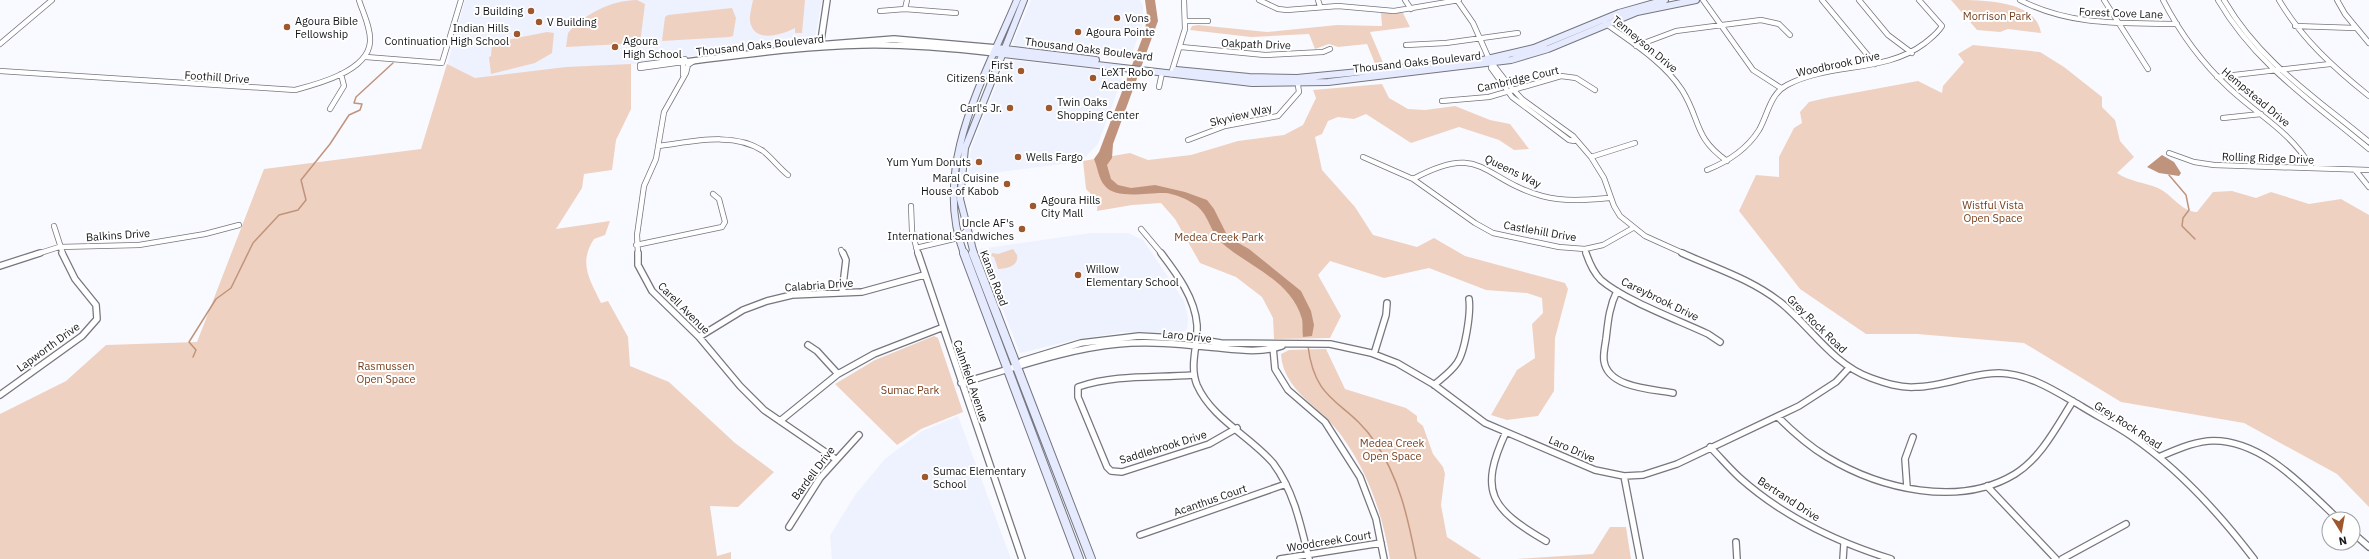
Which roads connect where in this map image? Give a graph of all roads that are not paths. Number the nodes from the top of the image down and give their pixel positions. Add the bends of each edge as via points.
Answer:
1 (52, 0) edge
2 (359, 0) edge
3 (460, 0) edge
4 (827, 0) edge
5 (907, 0) edge
6 (1017, 0) edge
7 (1024, 0) edge
8 (1184, 0) edge
9 (1259, 0) edge
10 (1318, 0) edge
11 (1405, 0) edge
12 (1458, 0) edge
13 (1665, 0) edge
14 (1696, 0) edge
15 (1703, 0) edge
16 (1822, 0) edge
17 (1860, 0) edge
18 (1919, 0) edge
19 (2020, 0) edge
20 (2104, 0) edge
21 (2163, 0) edge
22 (2218, 0) edge
23 (2224, 0) edge
24 (2279, 0) edge
25 (2337, 0) edge
26 (1320, 6) junction
27 (905, 9) junction
28 (1411, 9) junction
29 (880, 11) dead end
30 (956, 13) dead end
31 (2229, 18) junction
32 (2235, 19) junction
33 (1187, 21) junction
34 (1208, 21) dead end
35 (1604, 22) junction
36 (2118, 22) junction
37 (1720, 24) junction
38 (2177, 24) junction
39 (2295, 26) junction
40 (2355, 28) junction
41 (1518, 32) dead end
42 (1790, 35) dead end
43 (1479, 39) junction
44 (2369, 43) edge
45 (0, 44) edge
46 (1406, 45) dead end
47 (820, 46) junction
48 (1636, 46) junction
49 (1181, 47) junction
50 (1330, 49) dead end
51 (1000, 51) junction
52 (1912, 53) junction
53 (366, 57) junction
54 (684, 60) junction
55 (694, 61) junction
56 (1490, 61) junction
57 (1875, 64) junction
58 (2330, 64) junction
59 (1142, 68) junction
60 (2148, 69) dead end
61 (2280, 70) junction
62 (0, 71) edge
63 (1172, 71) junction
64 (2274, 71) junction
65 (1162, 73) junction
66 (341, 74) junction
67 (683, 75) junction
68 (2217, 77) junction
69 (1298, 81) junction
70 (1159, 88) dead end
71 (1780, 88) junction
72 (1513, 90) junction
73 (1595, 90) dead end
74 (1507, 92) junction
75 (2369, 96) edge
76 (1442, 101) dead end
77 (330, 109) dead end
78 (2261, 114) junction
79 (2223, 118) dead end
80 (2338, 118) junction
81 (2332, 120) junction
82 (1188, 140) dead end
83 (1574, 141) junction
84 (2369, 142) edge
85 (1635, 143) dead end
86 (659, 146) junction
87 (2369, 149) edge
88 (2169, 153) dead end
89 (1363, 157) dead end
90 (1591, 157) junction
91 (1727, 161) junction
92 (2312, 168) junction
93 (1707, 170) dead end
94 (2369, 170) edge
95 (2356, 171) junction
96 (788, 175) dead end
97 (1413, 179) junction
98 (2369, 187) edge
99 (713, 194) dead end
100 (1609, 198) junction
101 (911, 206) dead end
102 (239, 225) dead end
103 (54, 226) dead end
104 (1633, 228) junction
105 (1141, 229) dead end
106 (966, 231) junction
107 (958, 238) junction
108 (636, 245) junction
109 (58, 247) junction
110 (916, 248) junction
111 (1585, 249) junction
112 (841, 250) dead end
113 (0, 266) edge
114 (924, 275) junction
115 (1617, 291) junction
116 (842, 293) junction
117 (1469, 299) dead end
118 (1388, 303) dead end
119 (941, 328) junction
120 (699, 337) junction
121 (1128, 337) junction
122 (1195, 339) junction
123 (1720, 342) dead end
124 (808, 345) dead end
125 (1194, 346) junction
126 (1272, 346) junction
127 (1088, 348) junction
128 (1374, 354) junction
129 (1016, 366) junction
130 (1849, 368) junction
131 (1006, 369) junction
132 (838, 374) junction
133 (1193, 375) junction
134 (961, 383) junction
135 (1434, 385) junction
136 (1673, 393) dead end
137 (0, 395) edge
138 (2073, 401) junction
139 (1778, 417) junction
140 (780, 421) junction
141 (1237, 428) junction
142 (1506, 432) junction
143 (859, 435) dead end
144 (1913, 437) dead end
145 (1710, 447) junction
146 (2159, 457) junction
147 (834, 458) junction
148 (1624, 476) junction
149 (1286, 484) junction
150 (1987, 486) junction
151 (1907, 487) junction
152 (2329, 511) edge
153 (2126, 524) dead end
154 (789, 527) dead end
155 (1140, 536) dead end
156 (2361, 540) edge
157 (1546, 541) dead end
158 (1736, 542) dead end
159 (1382, 543) junction
160 (1844, 544) junction
161 (2369, 547) edge
162 (1308, 556) edge
163 (1022, 559) edge
164 (1079, 559) edge
165 (1091, 559) edge
166 (1280, 559) edge
167 (1384, 559) edge
168 (1640, 559) edge
169 (1737, 559) edge
170 (1843, 559) edge
171 (1890, 559) edge
172 (2056, 559) edge
173 (2062, 559) edge
174 (2254, 559) edge

1 - 45 street
2 - 53 street via 370,35
3 - 53 street via 442,63
4 - 47 street
5 - 27 street
6 - 51 main road, Kanan Road
7 - 51 main road, Kanan Road
8 - 33 street
9 - 26 street via 1278,9 1287,10
10 - 26 street
11 - 28 street
12 - 28 street
12 - 43 street, Grey Rock Road
13 - 35 main road, Thousand Oaks Boulevard via 1629,9
14 - 35 main road, Thousand Oaks Boulevard
15 - 37 street
16 - 57 street
17 - 52 street via 1888,34
18 - 52 street, Woodbrook Drive via 1942,26 1921,48
19 - 36 street, Forest Cove Lane via 2042,12 2068,19
20 - 36 street
21 - 38 street, Hempstead Drive
22 - 31 street
23 - 32 street
24 - 39 street
25 - 40 street
26 - 28 street via 1390,11
27 - 29 street
27 - 30 street
31 - 32 street
31 - 64 street via 2245,40
32 - 61 street
33 - 34 street
33 - 49 street
35 - 48 street, Tenneyson Drive
35 - 56 main road, Thousand Oaks Boulevard
36 - 38 street, Forest Cove Lane
36 - 60 street
37 - 42 street via 1761,20 1778,24
37 - 48 street via 1676,31
37 - 71 street via 1753,70
38 - 68 street, Hempstead Drive
39 - 40 street
39 - 58 street
40 - 44 street
41 - 43 street
43 - 46 street
43 - 56 street, Grey Rock Road
47 - 51 street, Thousand Oaks Boulevard via 885,44
47 - 54 street, Thousand Oaks Boulevard
47 - 55 street, Thousand Oaks Boulevard
48 - 91 street, Tenneyson Drive via 1676,82 1691,107 1701,139 1714,153
49 - 50 street, Oakpath Drive via 1265,55 1323,52
49 - 63 street
51 - 59 main road, Thousand Oaks Boulevard
51 - 106 main road, Kanan Road via 965,148 960,192
51 - 107 main road, Kanan Road via 968,116 955,158 952,202
52 - 57 street, Woodbrook Drive via 1899,59
53 - 66 street, Foothill Drive via 355,67
54 - 54 street, Thousand Oaks Boulevard via 640,65 640,68
54 - 55 street, Thousand Oaks Boulevard
54 - 67 street, Carell Avenue
55 - 67 street, Carell Avenue via 689,64
56 - 69 main road, Thousand Oaks Boulevard
56 - 72 street, Grey Rock Road
56 - 74 street, Grey Rock Road via 1491,68
57 - 71 street, Woodbrook Drive via 1808,78
58 - 61 street
58 - 75 street
59 - 63 main road, Thousand Oaks Boulevard
59 - 65 main road, Thousand Oaks Boulevard
61 - 64 street
61 - 80 street
62 - 66 street, Foothill Drive via 280,90 306,88
63 - 65 main road, Thousand Oaks Boulevard
63 - 69 main road, Thousand Oaks Boulevard via 1252,83
64 - 68 street
64 - 81 street
65 - 70 street
66 - 77 street via 344,86
67 - 86 street, Carell Avenue via 664,112
68 - 78 street, Hempstead Drive
69 - 82 street, Skyview Way via 1299,92 1279,115 1225,126
71 - 91 street via 1772,98 1759,130 1745,148
72 - 73 street, Cambridge Court via 1562,76 1576,78
72 - 74 street, Cambridge Court
72 - 83 street, Grey Rock Road via 1534,109 1573,136
74 - 76 street, Cambridge Court via 1482,98
74 - 83 street, Grey Rock Road via 1551,127
78 - 79 street
78 - 92 street, Hempstead Drive via 2298,146
80 - 81 street
80 - 84 street
81 - 87 street
83 - 90 street, Grey Rock Road
85 - 90 street
86 - 96 street via 714,140 744,143 762,151
86 - 108 street, Carell Avenue via 644,186
88 - 92 street, Rolling Ridge Drive via 2206,164
89 - 97 street, Castlehill Drive
90 - 100 street, Grey Rock Road via 1603,176
91 - 93 street
92 - 95 street, Rolling Ridge Drive
94 - 95 street, Rolling Ridge Drive
95 - 98 street
97 - 100 street, Queens Way via 1437,166 1466,161 1482,165 1533,193 1555,199
97 - 111 street, Castlehill Drive via 1493,233 1559,247
99 - 108 street via 719,199 725,222 722,227
100 - 104 street, Grey Rock Road via 1619,215
101 - 110 street, Calmfield Avenue
102 - 109 street, Balkins Drive via 205,234 139,245
103 - 109 street, Lapworth Drive
104 - 111 street, Castlehill Drive via 1603,245
104 - 130 street, Grey Rock Road via 1651,239 1752,285 1779,301 1804,324 1827,351
105 - 122 street via 1190,298 1196,316
106 - 107 street
106 - 129 main road, Kanan Road
107 - 110 street
107 - 131 main road, Kanan Road
108 - 120 street, Carell Avenue via 638,265 643,278 652,291
109 - 113 street, Balkins Drive
109 - 137 street, Lapworth Drive via 85,294 96,305 97,319 78,339
110 - 114 street, Calmfield Avenue
111 - 115 street, Careybrook Drive via 1589,263 1600,278
112 - 116 street via 846,260
114 - 116 street, Calabria Drive via 878,289
114 - 119 street, Calmfield Avenue
115 - 123 street, Careybrook Drive
115 - 136 street via 1610,303 1604,363 1612,376 1627,384
116 - 120 street, Calabria Drive via 792,295 767,301 743,310
117 - 135 street via 1471,313 1458,362
118 - 128 street
119 - 132 street via 874,354
119 - 134 street, Calmfield Avenue
120 - 140 street, Carell Avenue via 740,386 764,410
121 - 122 street, Laro Drive
121 - 127 street, Laro Drive via 1124,340 1095,344
121 - 129 street, Laro Drive via 1076,344 1022,361
122 - 125 street
122 - 126 street, Laro Drive
124 - 132 street
125 - 126 street, Laro Drive via 1242,350
125 - 127 street, Laro Drive via 1150,342
125 - 133 street
126 - 128 street, Laro Drive via 1348,346
126 - 159 street via 1275,370 1288,390 1324,422 1346,452 1370,501
127 - 129 street, Laro Drive
128 - 135 street, Laro Drive via 1397,362
129 - 131 street, Laro Drive
129 - 165 main road, Kanan Road
130 - 138 street, Grey Rock Road via 1883,382 1920,387 1979,374 2010,374 2043,385
130 - 139 street, Laro Drive via 1819,395
131 - 134 street, Laro Drive
131 - 164 main road, Kanan Road
132 - 140 street
133 - 141 street via 1210,404
133 - 141 street, Saddlebrook Drive via 1128,376 1078,388 1078,397 1107,467 1115,472 1209,444
134 - 163 street, Calmfield Avenue
135 - 142 street, Laro Drive via 1470,415
138 - 146 street, Grey Rock Road
138 - 150 street via 2035,456 2015,474
139 - 145 street, Laro Drive
139 - 151 street via 1800,438 1828,458 1875,479
140 - 147 street, Carell Avenue
141 - 149 street via 1264,453
142 - 148 street, Laro Drive via 1595,470
142 - 157 street via 1491,468 1494,496 1507,515 1522,528
143 - 147 street, Bardell Drive
144 - 151 street via 1905,459
145 - 148 street, Laro Drive via 1661,470
145 - 160 street, Bertrand Drive via 1744,482 1794,518
146 - 152 street via 2198,443 2217,441 2241,447 2267,459 2290,475
146 - 174 street, Grey Rock Road via 2232,532
147 - 154 street, Bardell Drive via 808,492
148 - 168 street
149 - 155 street, Acanthus Court
149 - 162 street via 1296,505
150 - 151 street via 1934,491
150 - 172 street
153 - 173 street
156 - 161 street
158 - 169 street
159 - 162 street, Woodcreek Court
159 - 167 street
160 - 170 street
160 - 171 street, Bertrand Drive
162 - 166 street, Woodcreek Court

